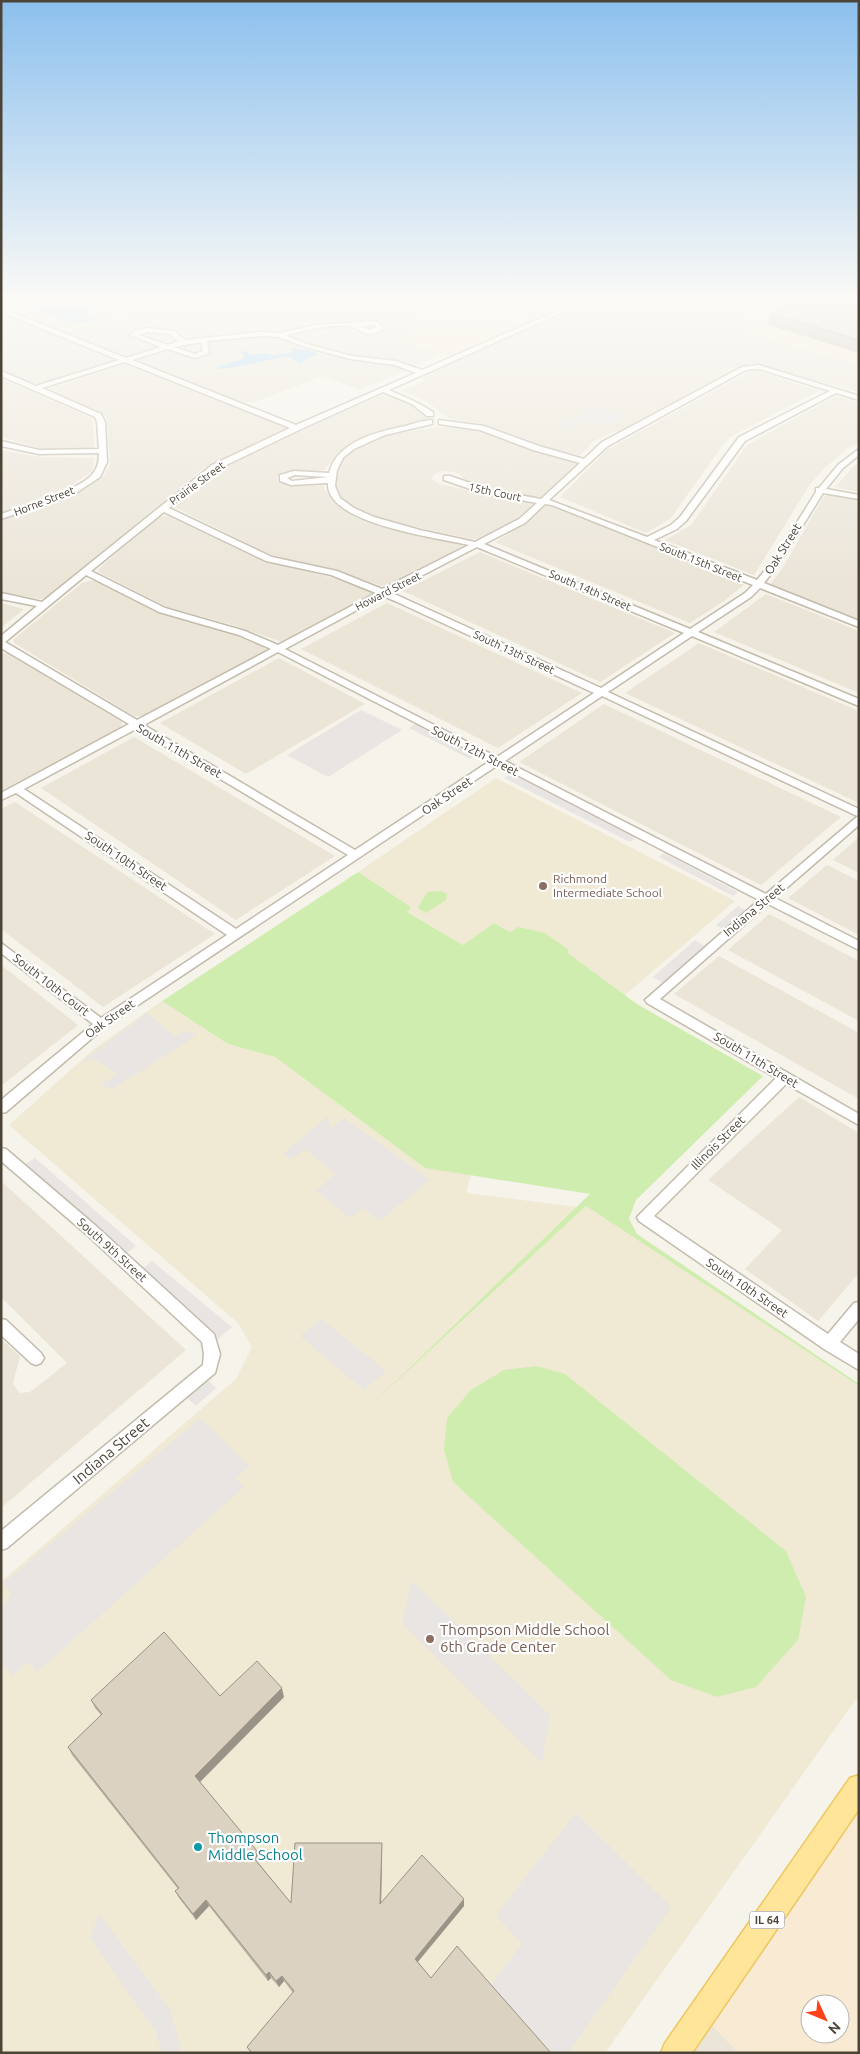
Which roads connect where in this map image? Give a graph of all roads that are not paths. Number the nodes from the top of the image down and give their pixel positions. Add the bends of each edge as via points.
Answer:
1 (53, 396) edge
2 (216, 396) edge
3 (370, 396) edge
4 (396, 396) edge
5 (692, 396) edge
6 (826, 396) edge
7 (434, 422) junction
8 (296, 428) junction
9 (1, 444) edge
10 (859, 451) edge
11 (103, 452) junction
12 (585, 462) junction
13 (332, 478) junction
14 (447, 478) dead end
15 (819, 490) junction
16 (859, 496) edge
17 (544, 502) junction
18 (163, 508) junction
19 (1, 517) edge
20 (647, 540) junction
21 (479, 544) junction
22 (85, 571) junction
23 (759, 585) junction
24 (382, 593) junction
25 (1, 596) edge
26 (43, 605) junction
27 (859, 624) edge
28 (693, 633) junction
29 (1, 643) edge
30 (279, 649) junction
31 (603, 692) junction
32 (859, 703) edge
33 (136, 726) junction
34 (498, 762) junction
35 (17, 789) junction
36 (1, 797) edge
37 (859, 813) edge
38 (859, 819) edge
39 (357, 856) junction
40 (766, 899) junction
41 (235, 934) junction
42 (859, 946) edge
43 (1, 947) edge
44 (653, 1001) joint
45 (101, 1024) junction
46 (785, 1077) junction
47 (1, 1108) edge
48 (859, 1120) edge
49 (1, 1154) edge
50 (652, 1210) joint
51 (859, 1308) edge
52 (1, 1325) edge
53 (829, 1344) junction
54 (212, 1354) joint
55 (36, 1358) dead end
56 (859, 1363) edge
57 (1, 1542) edge
58 (856, 1796) edge
59 (675, 2053) edge

1 - 11 street, Horne Street via 98,416 102,422
2 - 8 street
3 - 8 street, Prairie Street
4 - 7 street via 414,404
5 - 12 street, Howard Street via 605,444
6 - 20 street via 742,439 683,519
7 - 12 street via 489,431
7 - 13 street via 374,436 356,444 340,456
8 - 18 street, Prairie Street via 215,467
9 - 11 street via 50,453
10 - 15 street, Oak Street via 837,468
11 - 19 street, Horne Street via 101,469 83,486
12 - 17 street, Howard Street
13 - 13 street via 294,473 283,477 291,482
13 - 21 street, South 14th Street via 330,488 334,496 358,515
14 - 17 street, 15th Court via 462,485
15 - 16 street
15 - 23 street, Oak Street via 782,555
17 - 20 street, South 15th Street via 554,503
17 - 21 street, Howard Street via 522,521
18 - 22 street, Prairie Street
18 - 24 street, South 13th Street via 269,558 334,573
20 - 23 street, South 15th Street
21 - 24 street, Howard Street
21 - 28 street, South 14th Street
22 - 26 street, Prairie Street
22 - 30 street, South 12th Street via 162,610 242,633
23 - 27 street, South 15th Street
23 - 28 street, Oak Street
24 - 30 street, Howard Street
24 - 31 street, South 13th Street
25 - 26 street
26 - 29 street, Prairie Street
28 - 31 street, Oak Street
28 - 32 street, South 14th Street
29 - 33 street, South 11th Street
30 - 33 street, Howard Street
30 - 34 street, South 12th Street
31 - 34 street, Oak Street
31 - 37 street, South 13th Street
33 - 35 street, Howard Street
33 - 39 street, South 11th Street
34 - 39 street, Oak Street
34 - 40 street, South 12th Street
35 - 36 street, Howard Street
35 - 41 street, South 10th Street
38 - 40 street, Indiana Street
39 - 41 street, Oak Street
40 - 42 street, South 12th Street
40 - 44 street, Indiana Street
41 - 45 street, Oak Street
43 - 45 street, South 10th Court
44 - 46 street, South 11th Street
45 - 47 street, Oak Street
46 - 48 street, South 11th Street
46 - 50 street, Illinois Street
49 - 54 street, South 9th Street via 91,1230 208,1339
50 - 53 street, South 10th Street via 644,1218
51 - 53 street
52 - 55 street
53 - 56 street, South 10th Street
54 - 57 street, Indiana Street via 210,1368
58 - 59 main road, IL 64

